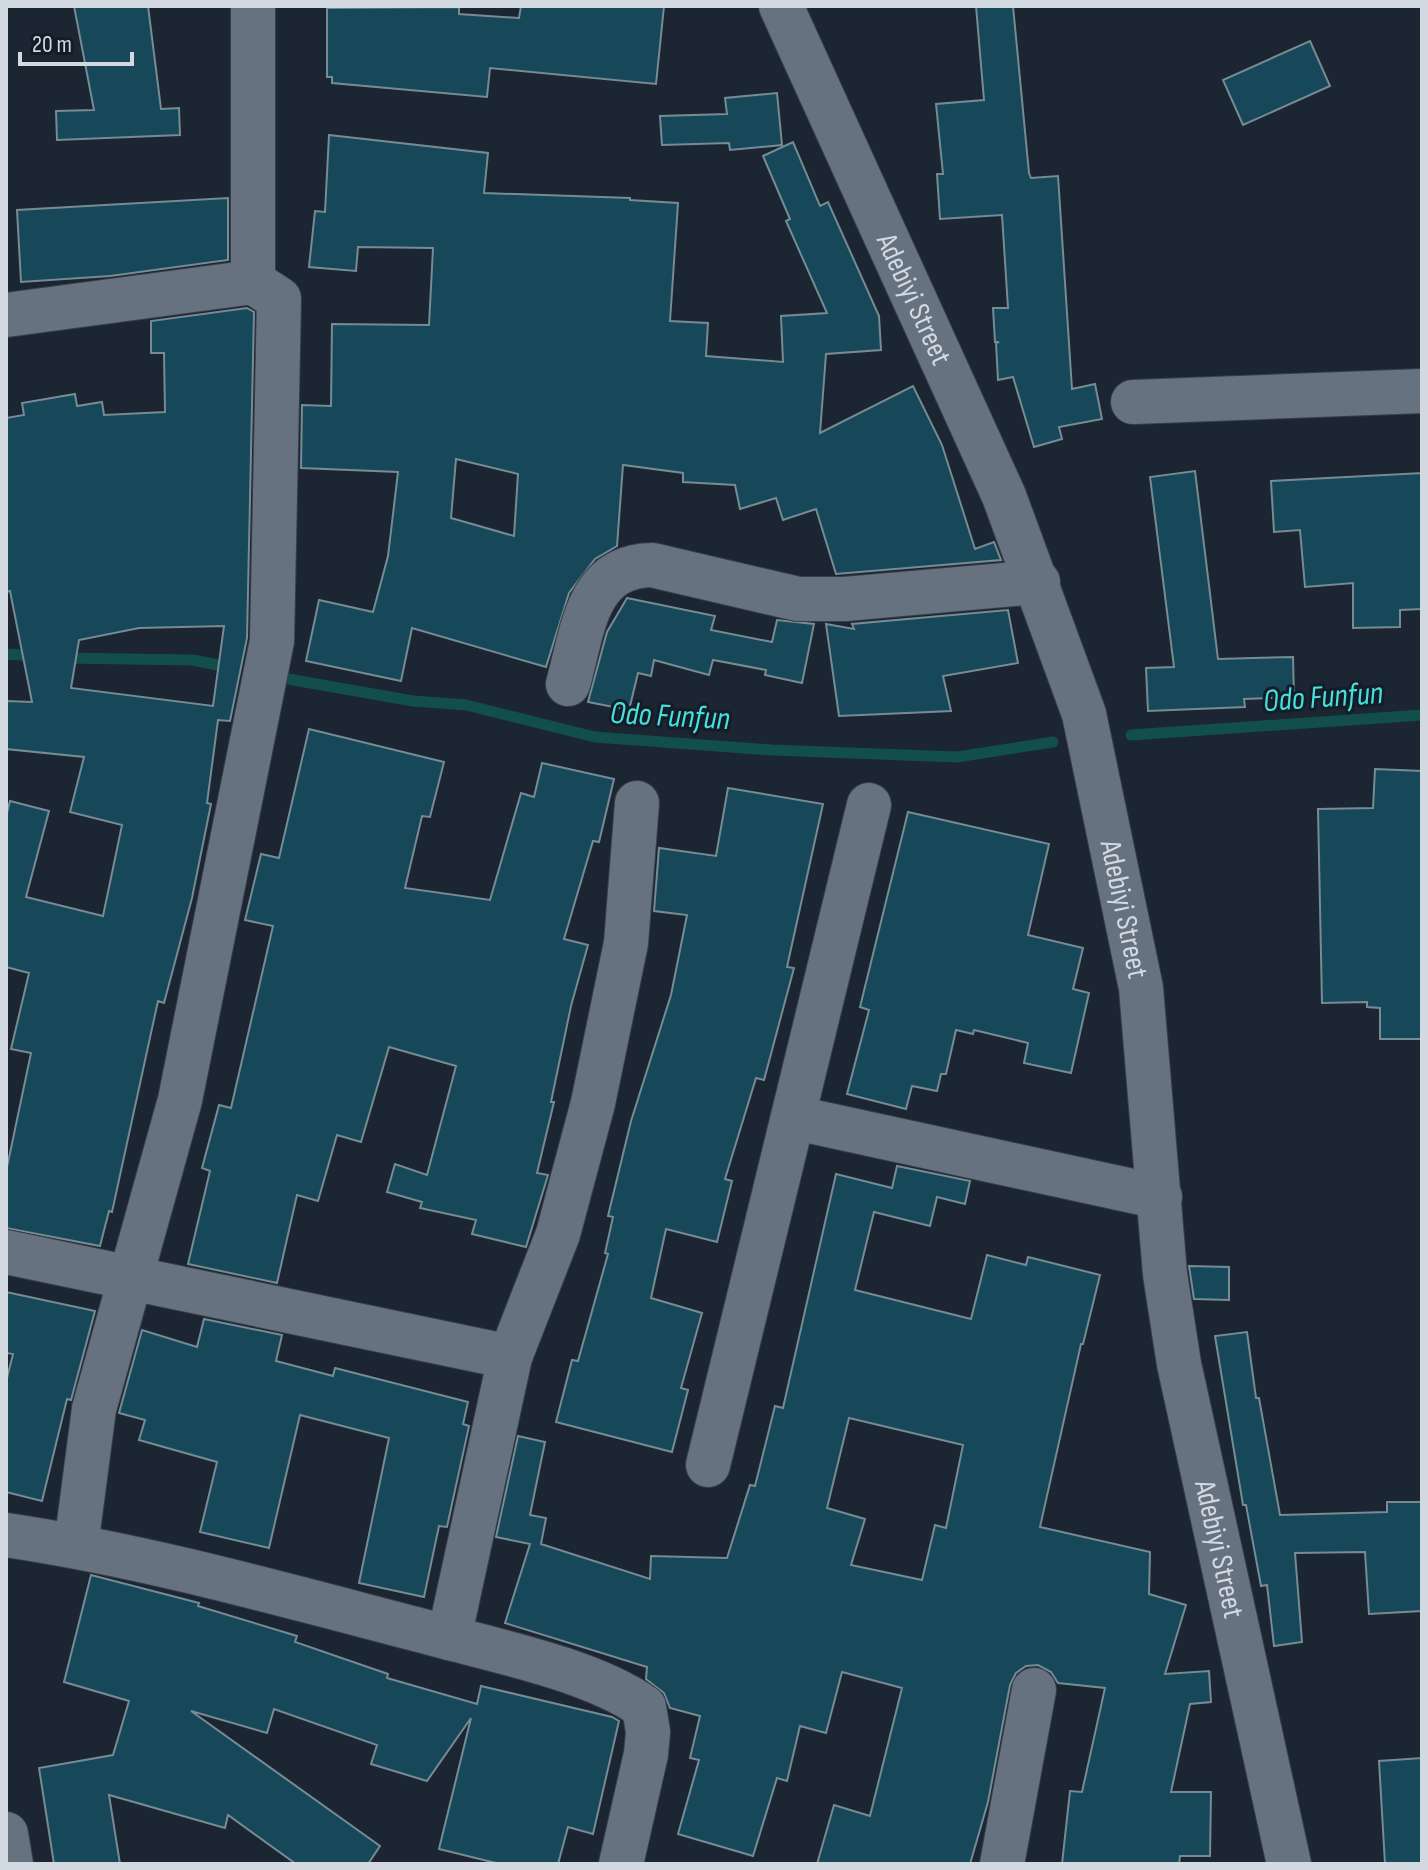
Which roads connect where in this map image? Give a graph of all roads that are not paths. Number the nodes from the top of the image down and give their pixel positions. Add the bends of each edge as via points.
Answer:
1 (253, 6) edge
2 (781, 6) edge
3 (253, 282) junction
4 (6, 315) edge
5 (1422, 391) edge
6 (1133, 402) dead end
7 (1038, 582) junction
8 (568, 684) dead end
9 (637, 803) dead end
10 (869, 805) dead end
11 (796, 1118) junction
12 (1160, 1197) junction
13 (6, 1252) edge
14 (128, 1278) junction
15 (510, 1357) junction
16 (708, 1465) dead end
17 (6, 1535) edge
18 (76, 1546) junction
19 (449, 1638) junction
20 (1034, 1690) dead end
21 (6, 1834) edge
22 (625, 1863) edge
23 (11, 1864) edge
24 (1002, 1864) edge
25 (1289, 1864) edge

1 - 3 street
2 - 7 street, Adebiyi Street
3 - 4 street
3 - 14 street via 279,299 272,641 180,1100
5 - 6 street
7 - 8 street via 798,599 635,565 615,572 599,587
7 - 12 street, Adebiyi Street via 1084,714 1141,988
9 - 15 street via 626,943 593,1103 558,1234
10 - 11 street
11 - 12 street
11 - 16 street
12 - 25 street, Adebiyi Street via 1179,1364
13 - 14 street
14 - 15 street
14 - 18 street via 94,1409
15 - 19 street
17 - 18 street
18 - 19 street
19 - 22 street via 606,1685 644,1707 646,1754
20 - 24 street
21 - 23 street

